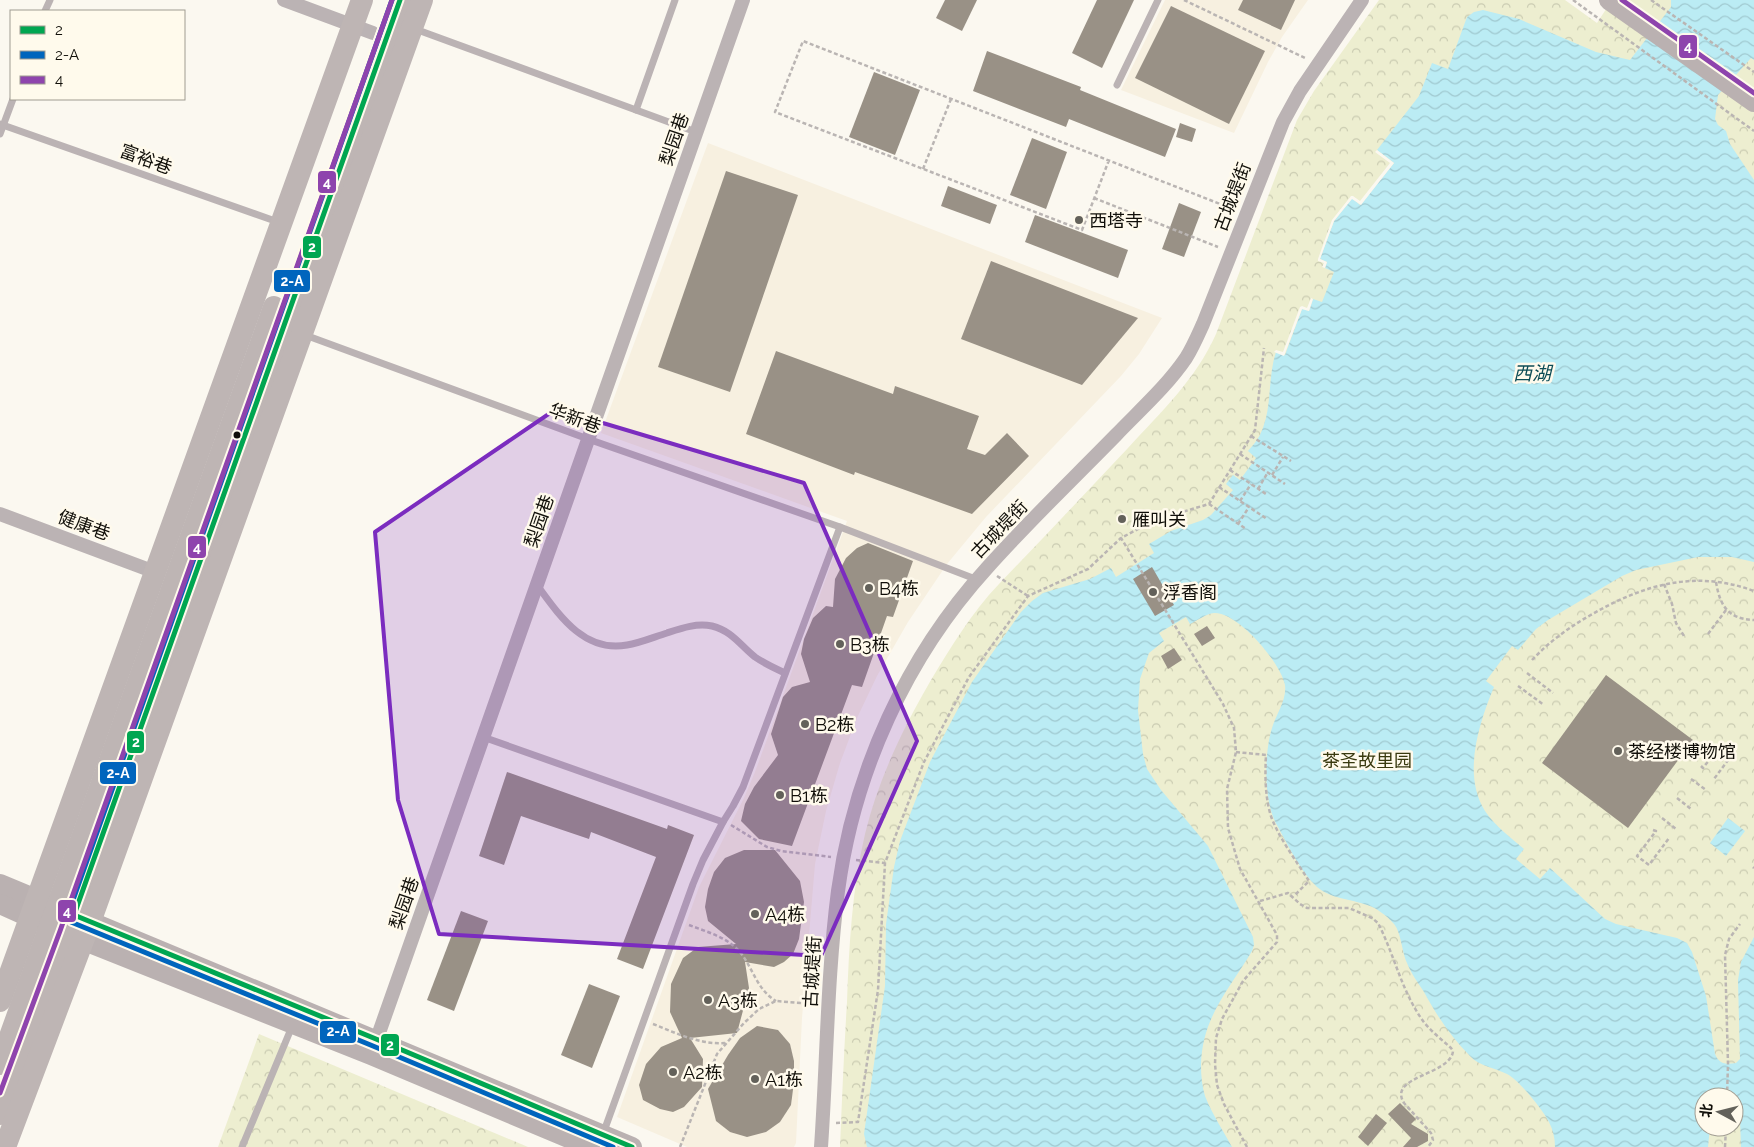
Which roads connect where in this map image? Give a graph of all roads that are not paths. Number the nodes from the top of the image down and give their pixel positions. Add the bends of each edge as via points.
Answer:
1 (284, 0) edge
2 (362, 0) edge
3 (384, 0) edge
4 (400, 0) edge
5 (422, 0) edge
6 (675, 0) edge
7 (743, 0) edge
8 (1158, 0) edge
9 (1362, 0) edge
10 (1609, 0) edge
11 (412, 28) junction
12 (362, 29) junction
13 (1117, 85) dead end
14 (13, 100) edge
15 (1754, 102) edge
16 (636, 110) junction
17 (2, 124) edge
18 (696, 132) junction
19 (0, 134) edge
20 (281, 223) junction
21 (302, 334) junction
22 (588, 439) junction
23 (0, 514) edge
24 (840, 528) junction
25 (155, 572) junction
26 (982, 574) junction
27 (536, 584) junction
28 (786, 673) junction
29 (483, 737) junction
30 (723, 822) junction
31 (0, 884) edge
32 (0, 904) edge
33 (61, 920) junction
34 (0, 1001) edge
35 (293, 1024) junction
36 (374, 1047) junction
37 (0, 1064) edge
38 (0, 1114) edge
39 (596, 1141) edge
40 (5, 1147) edge
41 (242, 1147) edge
42 (632, 1147) edge
43 (821, 1147) edge

1 - 12 street
2 - 12 main road
3 - 12 main road
4 - 33 main road
5 - 11 main road
6 - 16 lane
7 - 18 street, 梨园巷
8 - 13 lane
9 - 26 street, 古城堤街 via 1283,122 1188,355
10 - 15 main road
11 - 16 lane
11 - 21 main road
12 - 20 main road
12 - 33 main road
14 - 17 lane
16 - 18 lane
17 - 19 lane
17 - 20 lane, 富裕巷
18 - 22 street, 梨园巷
20 - 25 main road
21 - 22 lane, 华新巷
21 - 33 main road
22 - 24 lane, 华新巷
22 - 27 street, 梨园巷
23 - 25 street, 健康巷
24 - 26 lane, 华新巷
24 - 28 lane
25 - 33 main road
26 - 43 street, 古城堤街 via 924,653 893,708 860,790 843,858 834,923
27 - 28 lane via 560,616 592,642 612,647 627,645 690,625 711,626 725,630 766,665
27 - 29 street, 梨园巷
28 - 30 lane via 743,787
29 - 30 lane
29 - 36 street, 梨园巷
30 - 39 lane via 703,860
31 - 33 main road
32 - 33 main road
33 - 34 main road
33 - 35 main road
33 - 36 main road
33 - 37 main road
33 - 38 main road
33 - 40 main road
35 - 36 main road
35 - 41 lane
36 - 39 main road
39 - 42 main road

